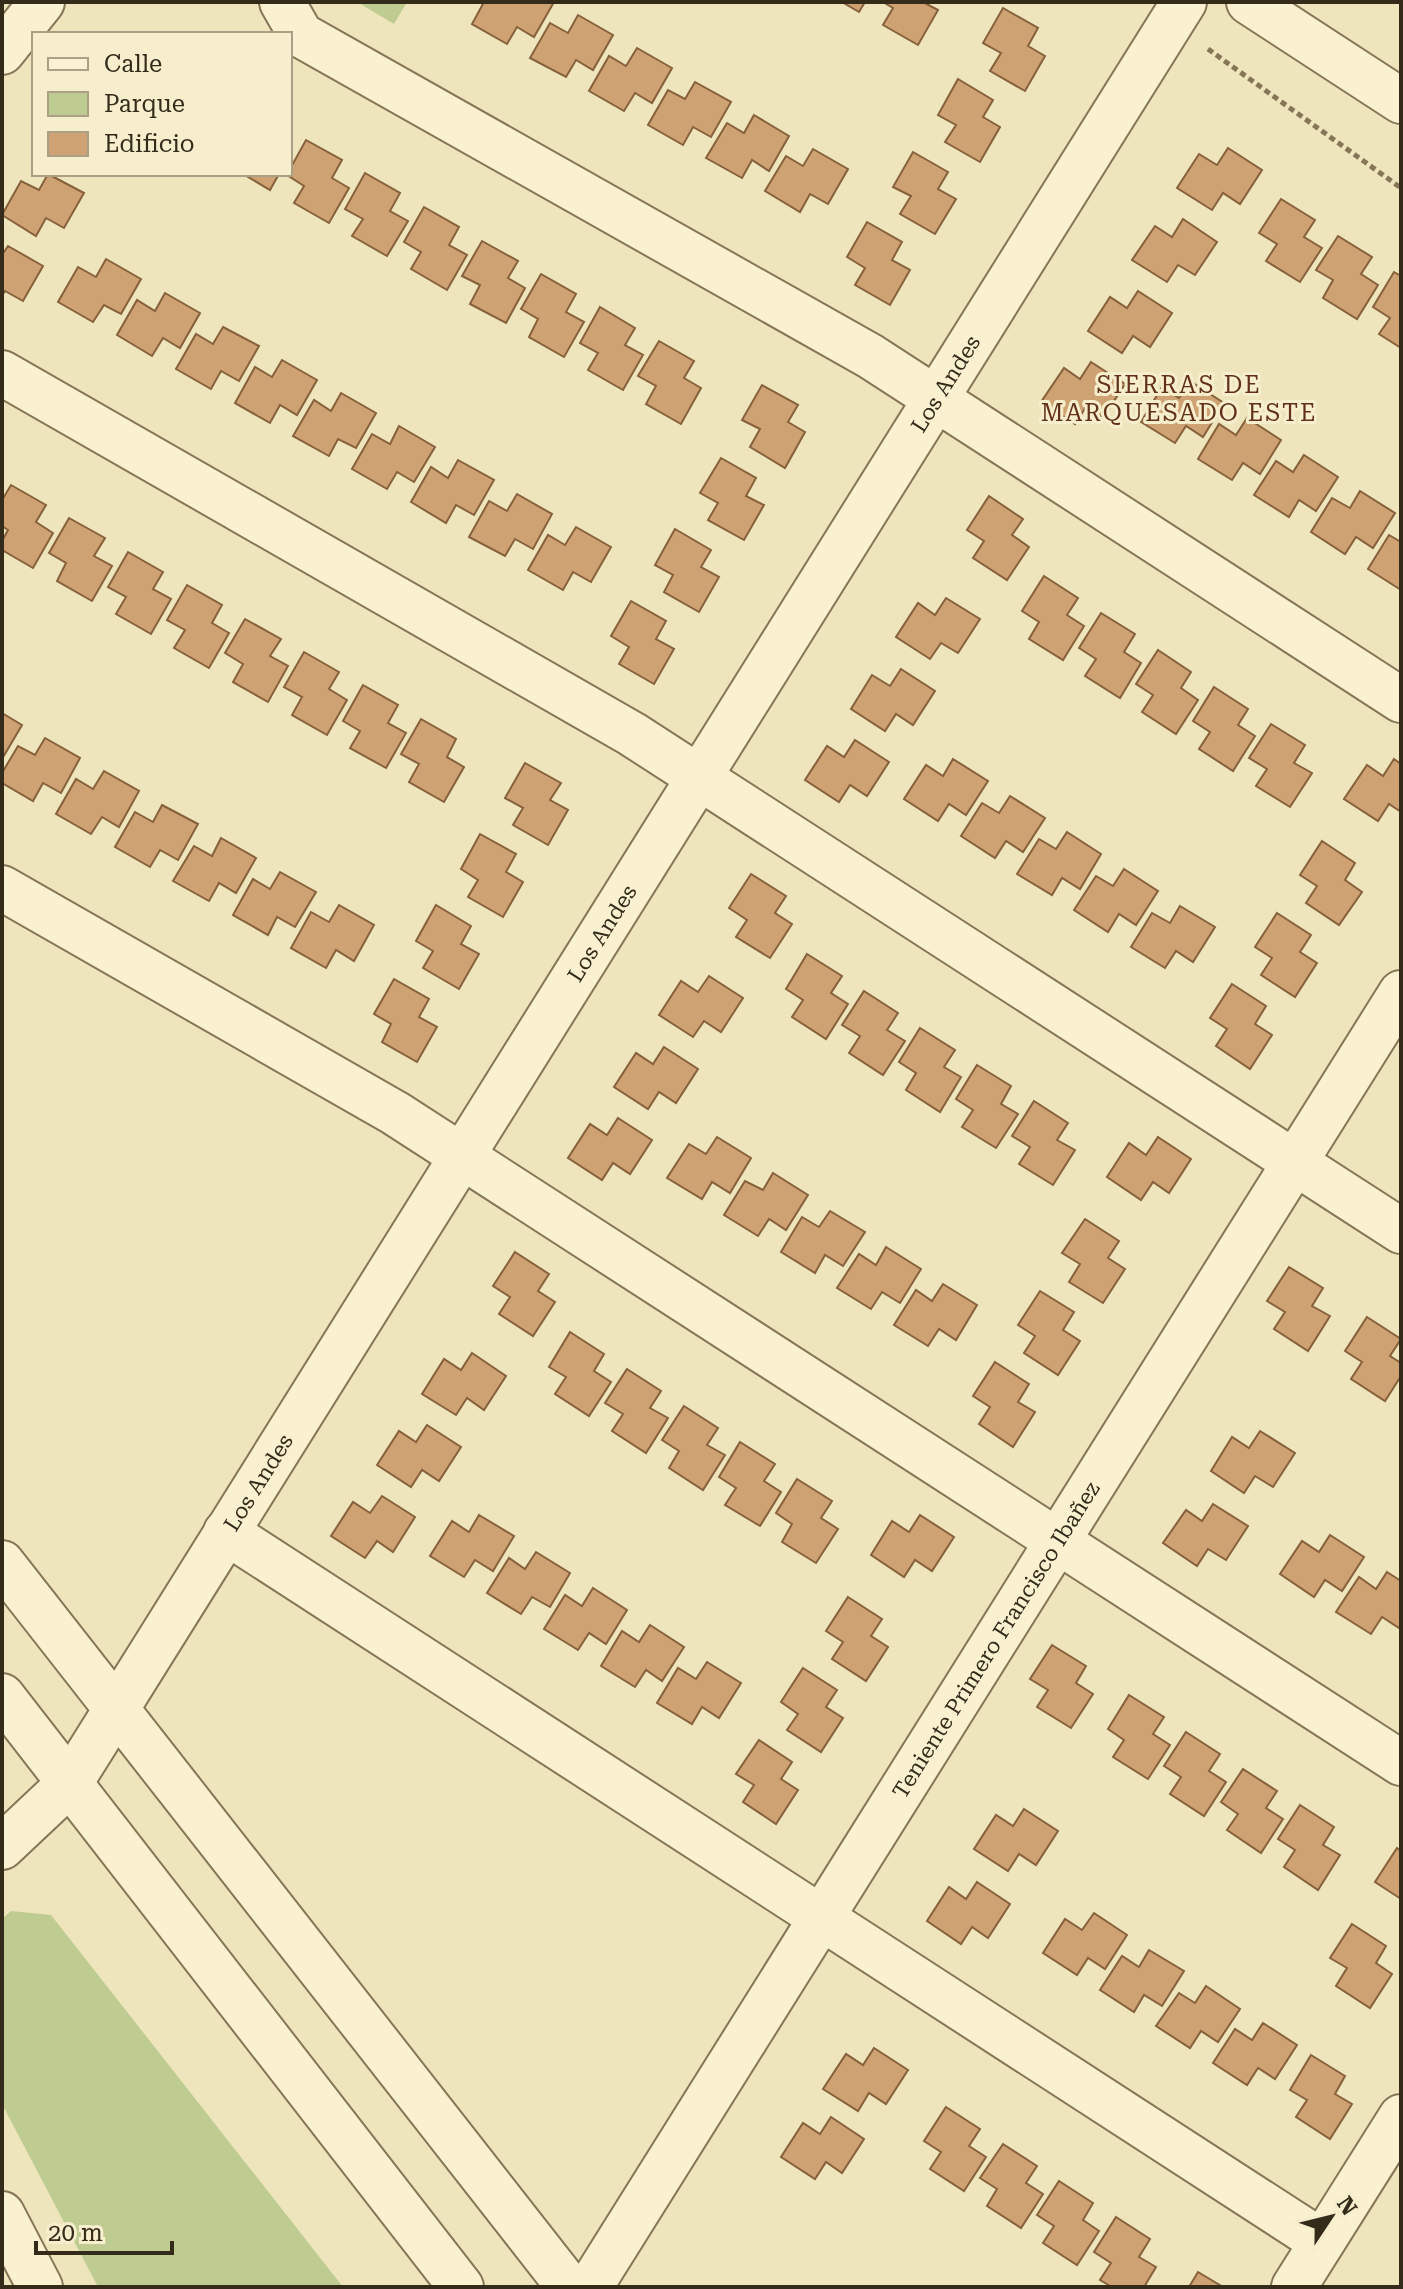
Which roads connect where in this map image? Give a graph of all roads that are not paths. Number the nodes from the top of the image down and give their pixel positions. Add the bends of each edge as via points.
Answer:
1 (42, 2) edge
2 (282, 2) edge
3 (1249, 2) edge
4 (1177, 12) edge
5 (2, 52) edge
6 (1401, 101) edge
7 (2, 373) edge
8 (935, 399) junction
9 (1401, 700) edge
10 (699, 777) junction
11 (2, 888) edge
12 (1401, 993) edge
13 (462, 1156) junction
14 (1294, 1163) junction
15 (1401, 1231) edge
16 (226, 1532) junction
17 (1057, 1541) junction
18 (2, 1563) edge
19 (2, 1696) edge
20 (116, 1709) junction
21 (1401, 1763) edge
22 (70, 1783) junction
23 (2, 1847) edge
24 (821, 1918) junction
25 (1401, 2117) edge
26 (2, 2214) edge
27 (1322, 2242) junction
28 (40, 2287) edge
29 (461, 2287) edge
30 (569, 2287) edge
31 (590, 2287) edge
32 (1294, 2287) edge

1 - 5 street
2 - 8 street via 301,35 870,356
3 - 6 street
4 - 8 street, Los Andes
7 - 10 street
8 - 9 street
8 - 10 street, Los Andes
10 - 13 street, Los Andes
10 - 14 street
11 - 13 street
12 - 14 street, Teniente Primero Francisco Ibañez
13 - 16 street, Los Andes
13 - 17 street
14 - 15 street
14 - 17 street, Teniente Primero Francisco Ibañez
16 - 20 street, Los Andes
16 - 24 street
17 - 21 street
17 - 24 street, Teniente Primero Francisco Ibañez
18 - 20 street
19 - 22 street
20 - 22 street, Los Andes
20 - 30 street
22 - 23 street, Los Andes
22 - 29 street
24 - 27 street
24 - 31 street, Teniente Primero Francisco Ibañez
25 - 27 street
26 - 28 street
27 - 32 street

